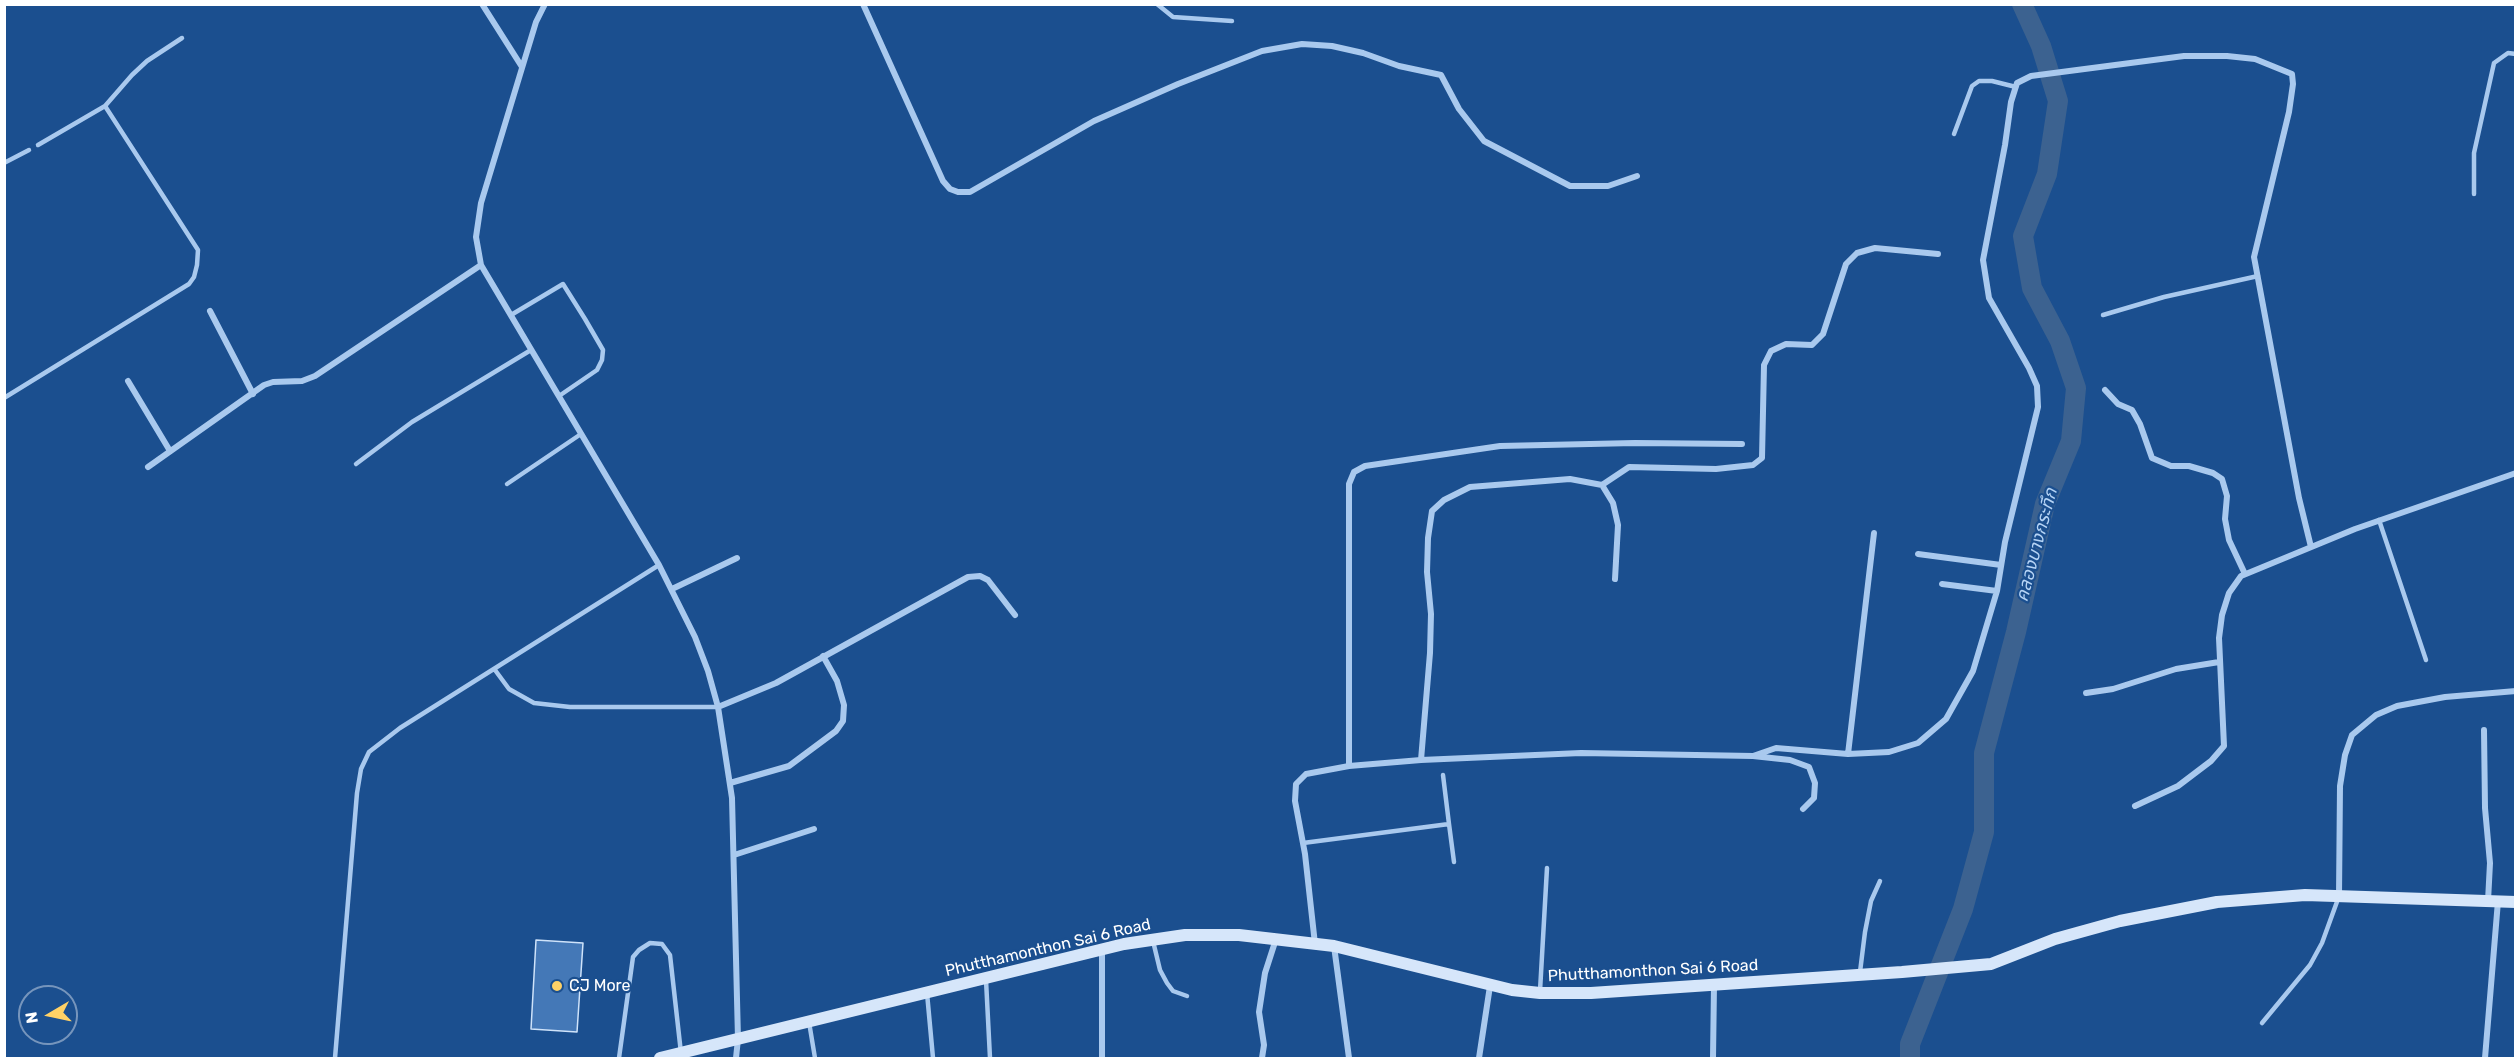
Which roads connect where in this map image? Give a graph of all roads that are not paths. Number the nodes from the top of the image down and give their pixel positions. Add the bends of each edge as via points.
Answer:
1 (482, 4) edge
2 (544, 4) edge
3 (862, 4) edge
4 (1157, 4) edge
5 (1232, 21) dead end
6 (182, 38) dead end
7 (2516, 54) edge
8 (522, 67) junction
9 (2016, 87) junction
10 (105, 106) junction
11 (1954, 134) dead end
12 (38, 145) dead end
13 (29, 150) dead end
14 (4, 163) edge
15 (1637, 176) dead end
16 (2474, 194) dead end
17 (1938, 254) dead end
18 (481, 265) junction
19 (2258, 276) junction
20 (210, 310) dead end
21 (511, 315) junction
22 (2103, 315) dead end
23 (531, 350) junction
24 (128, 381) dead end
25 (2105, 390) dead end
26 (253, 394) junction
27 (559, 396) junction
28 (4, 398) edge
29 (582, 434) junction
30 (1742, 444) dead end
31 (170, 451) junction
32 (356, 464) dead end
33 (148, 467) dead end
34 (2516, 473) edge
35 (507, 484) dead end
36 (1602, 485) junction
37 (2379, 520) junction
38 (1874, 533) dead end
39 (2311, 547) junction
40 (1918, 554) dead end
41 (737, 558) dead end
42 (659, 565) junction
43 (2001, 565) junction
44 (2245, 574) junction
45 (1615, 579) dead end
46 (1942, 584) dead end
47 (672, 589) junction
48 (1997, 591) junction
49 (1015, 615) dead end
50 (823, 656) junction
51 (2426, 660) dead end
52 (2219, 662) junction
53 (495, 670) junction
54 (2516, 692) edge
55 (2086, 693) dead end
56 (718, 707) junction
57 (2484, 730) dead end
58 (1848, 754) junction
59 (1753, 756) junction
60 (1421, 760) junction
61 (1349, 766) junction
62 (1443, 775) dead end
63 (730, 783) junction
64 (2135, 806) dead end
65 (1803, 809) dead end
66 (1449, 824) junction
67 (814, 829) dead end
68 (1303, 843) junction
69 (734, 855) junction
70 (1454, 862) dead end
71 (1547, 868) dead end
72 (1880, 881) dead end
73 (2340, 896) junction
74 (2493, 901) junction
75 (2516, 902) edge
76 (1276, 939) junction
77 (1153, 940) junction
78 (1316, 944) junction
79 (1334, 946) junction
80 (1102, 950) junction
81 (1860, 975) junction
82 (986, 979) junction
83 (1714, 985) junction
84 (1490, 986) junction
85 (927, 993) junction
86 (1540, 993) junction
87 (1187, 996) dead end
88 (808, 1022) junction
89 (2262, 1023) dead end
90 (738, 1040) junction
91 (681, 1054) junction
92 (664, 1058) edge
93 (335, 1059) edge
94 (619, 1059) edge
95 (736, 1059) edge
96 (815, 1059) edge
97 (933, 1059) edge
98 (990, 1059) edge
99 (1102, 1059) edge
100 (1262, 1059) edge
101 (1349, 1059) edge
102 (1479, 1059) edge
103 (1713, 1059) edge
104 (2485, 1059) edge

1 - 8 street
2 - 8 street
3 - 15 street via 943,181 958,192 970,192 1094,121 1178,84 1262,51 1302,44 1332,46 1441,75 1459,109 1484,141 1570,186 1608,186
4 - 5 lane via 1173,17
6 - 10 lane via 147,61
7 - 16 lane via 2508,53 2494,63 2474,153
8 - 18 street via 481,203 476,237
9 - 11 lane via 1992,81 1979,81 1972,86
9 - 19 street via 2031,76 2174,57 2255,59 2292,74 2289,112 2254,257
9 - 43 street via 1983,260 1989,298 2029,368 2037,386 2038,407
10 - 12 lane
10 - 28 lane via 198,250 194,277 189,284
13 - 14 lane
17 - 36 street via 1875,248 1857,253 1846,264 1822,334 1812,345 1786,344 1771,351 1764,365 1762,458 1753,465 1716,469 1629,467
18 - 21 street
18 - 26 street via 315,376 302,381 273,382
19 - 22 lane
19 - 39 street via 2298,498
20 - 26 street
21 - 23 street
21 - 27 lane via 563,284 585,319 603,350 602,360 597,370
23 - 27 street
23 - 32 lane via 412,422
24 - 31 street
25 - 44 street via 2118,404 2132,410 2152,458 2171,466 2213,473 2222,479 2227,496 2229,540
26 - 31 street
27 - 29 street
29 - 35 lane
29 - 42 street
30 - 61 street via 1500,446 1365,466 1354,472 1349,484
31 - 33 street
34 - 37 street
36 - 45 street via 1613,503 1618,525
36 - 60 street via 1570,479 1470,487 1432,511 1427,572 1430,653
37 - 39 street
37 - 51 lane
38 - 58 street
39 - 44 street
40 - 43 street
41 - 47 street
42 - 47 street
42 - 53 lane
43 - 48 street
44 - 52 street via 2234,584 2222,615
46 - 48 street
47 - 56 street via 695,637
48 - 58 street via 1973,671 1946,719 1918,743 1889,752
49 - 50 street via 988,580 968,577
50 - 56 street via 776,683
50 - 63 street via 837,681 844,705 843,721 836,731 789,766
52 - 55 street
52 - 64 street via 2223,746 2189,779 2158,798
53 - 56 lane via 509,689 534,703 570,707
53 - 93 lane via 380,743 369,752 361,769
54 - 73 street via 2445,697 2397,706 2376,715 2352,735 2340,786
56 - 63 street
57 - 74 street via 2484,789
58 - 59 street via 1776,748
59 - 60 street via 1581,753
59 - 65 street via 1790,760 1809,767 1815,783 1814,798
60 - 61 street
61 - 68 street via 1306,774 1296,784
62 - 66 lane
63 - 69 street
66 - 68 lane
66 - 70 lane
67 - 69 street
68 - 78 street
69 - 90 street
71 - 86 lane
72 - 81 lane via 1864,932
73 - 74 main road, Phutthamonthon Sai 6 Road
73 - 81 main road, Phutthamonthon Sai 6 Road via 2217,902 2120,921 1990,963
73 - 89 lane via 2310,965
74 - 75 main road, Phutthamonthon Sai 6 Road
74 - 104 street
76 - 77 main road, Phutthamonthon Sai 6 Road via 1209,934
76 - 78 main road, Phutthamonthon Sai 6 Road
76 - 100 street via 1264,973 1259,1012
77 - 80 main road, Phutthamonthon Sai 6 Road
77 - 87 lane via 1167,983 1173,991
78 - 79 main road, Phutthamonthon Sai 6 Road
79 - 84 main road, Phutthamonthon Sai 6 Road
79 - 101 street
80 - 82 main road, Phutthamonthon Sai 6 Road
80 - 99 street
81 - 83 main road, Phutthamonthon Sai 6 Road
82 - 85 main road, Phutthamonthon Sai 6 Road
82 - 98 lane
83 - 86 main road, Phutthamonthon Sai 6 Road
83 - 103 street
84 - 86 main road, Phutthamonthon Sai 6 Road
84 - 102 street
85 - 88 main road, Phutthamonthon Sai 6 Road
85 - 97 lane
88 - 90 main road, Phutthamonthon Sai 6 Road
88 - 96 lane
90 - 91 main road, Phutthamonthon Sai 6 Road
90 - 95 street
91 - 92 main road, Phutthamonthon Sai 6 Road
91 - 94 lane via 670,955 662,944 650,943 633,957

